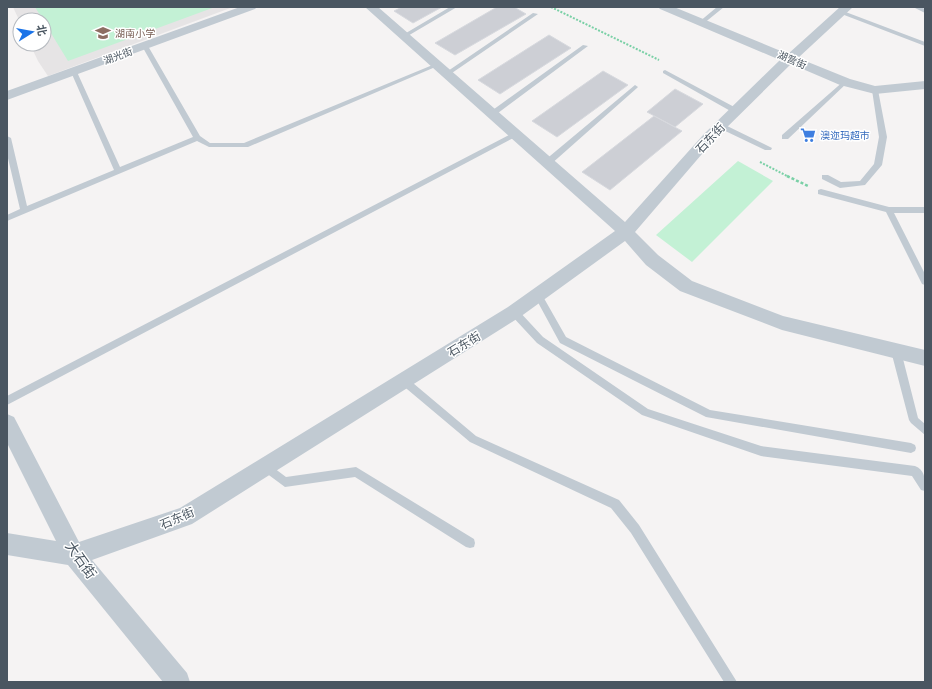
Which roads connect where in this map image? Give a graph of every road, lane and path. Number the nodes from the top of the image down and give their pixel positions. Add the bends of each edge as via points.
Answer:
1 (251, 7) edge
2 (371, 7) edge
3 (454, 7) edge
4 (551, 7) edge
5 (664, 7) edge
6 (721, 7) edge
7 (916, 7) edge
8 (844, 10) edge
9 (925, 11) edge
10 (535, 14) dead end
11 (701, 23) junction
12 (404, 36) junction
13 (925, 44) edge
14 (145, 46) junction
15 (585, 46) dead end
16 (789, 59) junction
17 (437, 65) junction
18 (74, 72) junction
19 (665, 72) joint
20 (447, 74) junction
21 (845, 82) junction
22 (925, 85) edge
23 (635, 87) dead end
24 (875, 90) junction
25 (7, 96) edge
26 (736, 111) junction
27 (492, 114) junction
28 (721, 126) junction
29 (516, 135) junction
30 (785, 137) dead end
31 (7, 138) edge
32 (197, 138) junction
33 (768, 148) dead end
34 (758, 161) dead end
35 (547, 163) junction
36 (118, 171) junction
37 (825, 177) dead end
38 (821, 192) joint
39 (889, 210) junction
40 (925, 210) edge
41 (24, 211) junction
42 (7, 218) edge
43 (626, 232) junction
44 (925, 282) edge
45 (538, 295) junction
46 (514, 312) junction
47 (896, 351) junction
48 (925, 358) edge
49 (404, 381) junction
50 (7, 401) edge
51 (7, 423) edge
52 (925, 430) edge
53 (911, 448) dead end
54 (266, 467) junction
55 (925, 486) edge
56 (470, 543) dead end
57 (7, 544) edge
58 (74, 555) junction
59 (178, 682) edge
60 (730, 682) edge

1 - 14 street, 湖光街
2 - 12 street
3 - 12 lane
4 - 19 path via 659,60
5 - 11 street, 湖营街
6 - 11 lane
7 - 9 lane
8 - 13 lane
8 - 16 street, 石东街
10 - 20 lane
11 - 16 street, 湖营街
12 - 17 street
14 - 18 street, 湖光街
14 - 32 lane
15 - 27 lane
16 - 21 street, 湖营街
16 - 26 street, 石东街
17 - 20 street
17 - 32 lane via 245,145 209,145
18 - 25 street, 湖光街
18 - 36 lane
19 - 26 lane
20 - 27 street
21 - 24 street, 湖营街
21 - 30 lane
22 - 24 street, 湖营街
23 - 35 lane
24 - 37 lane via 883,137 878,165 862,183 840,185
26 - 28 street, 石东街
27 - 29 street
28 - 33 lane
28 - 43 street, 石东街
29 - 35 street
29 - 50 lane
31 - 41 lane
32 - 36 lane
34 - 38 path
35 - 43 street
36 - 41 lane
38 - 39 lane
39 - 40 lane
39 - 44 lane
41 - 42 lane
43 - 45 street, 石东街
43 - 47 street via 652,260 686,286 782,323
45 - 46 street, 石东街
45 - 53 lane via 563,340 709,414
46 - 49 street, 石东街
46 - 55 lane via 540,340 645,412 761,451 915,470
47 - 48 street
47 - 52 lane via 914,420
49 - 54 street, 石东街
49 - 60 lane via 473,439 615,504 635,529
51 - 58 street, 大石街
54 - 56 lane via 285,482 356,472
54 - 58 street, 石东街 via 185,517
57 - 58 street, 石东街
58 - 59 street, 大石街

